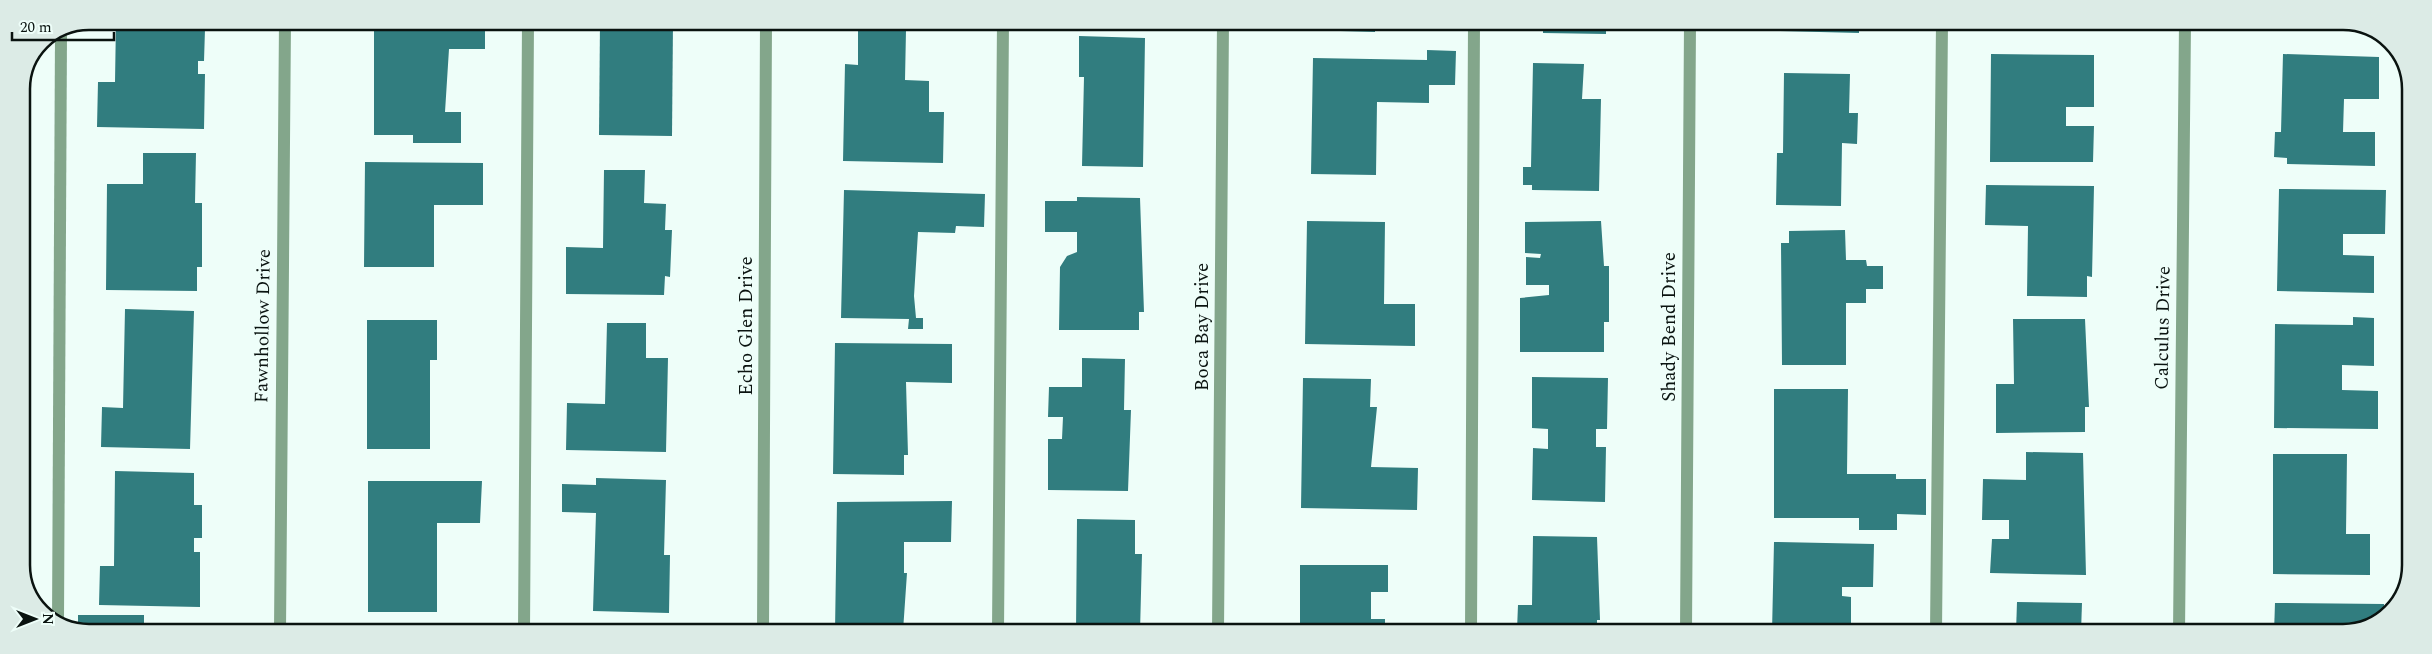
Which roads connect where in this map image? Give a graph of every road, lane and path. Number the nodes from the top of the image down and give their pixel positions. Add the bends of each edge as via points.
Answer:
1 (285, 30) edge
2 (528, 30) edge
3 (766, 30) edge
4 (1003, 30) edge
5 (1223, 30) edge
6 (1474, 30) edge
7 (1690, 30) edge
8 (1942, 30) edge
9 (2185, 30) edge
10 (60, 38) edge
11 (58, 594) edge
12 (280, 624) edge
13 (524, 624) edge
14 (763, 624) edge
15 (998, 624) edge
16 (1218, 624) edge
17 (1471, 624) edge
18 (1686, 624) edge
19 (1936, 624) edge
20 (2179, 624) edge

1 - 12 street, Fawnhollow Drive
2 - 13 street
3 - 14 street, Echo Glen Drive
4 - 15 street
5 - 16 street, Boca Bay Drive
6 - 17 street
7 - 18 street, Shady Bend Drive
8 - 19 street
9 - 20 street, Calculus Drive
10 - 11 street

